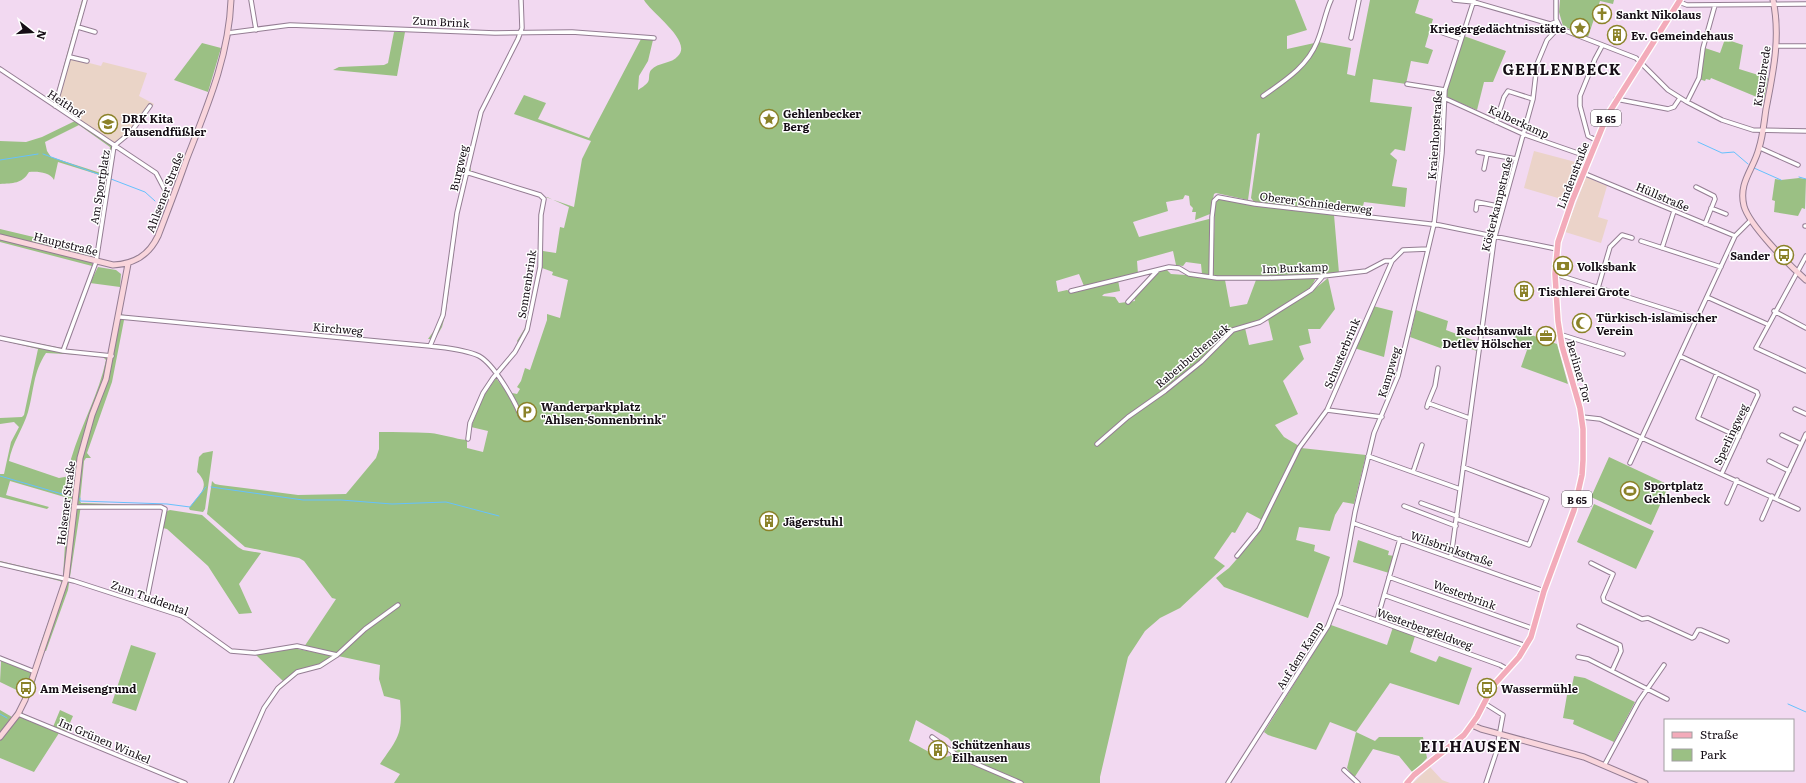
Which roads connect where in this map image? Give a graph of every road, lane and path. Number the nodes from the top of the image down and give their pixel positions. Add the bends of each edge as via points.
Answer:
1 (85, 0) edge
2 (231, 0) edge
3 (251, 0) edge
4 (521, 0) edge
5 (1330, 0) edge
6 (1359, 0) edge
7 (1454, 0) edge
8 (1556, 0) edge
9 (1474, 1) edge
10 (1680, 1) edge
11 (1774, 2) edge
12 (1806, 4) edge
13 (1715, 5) junction
14 (1556, 22) junction
15 (78, 27) junction
16 (1559, 27) junction
17 (256, 30) junction
18 (95, 32) dead end
19 (520, 32) junction
20 (228, 33) junction
21 (1443, 33) dead end
22 (654, 38) dead end
23 (1352, 38) dead end
24 (1461, 39) junction
25 (1602, 46) junction
26 (1776, 46) junction
27 (1806, 46) edge
28 (70, 57) junction
29 (86, 61) dead end
30 (1640, 62) junction
31 (0, 69) edge
32 (1407, 84) dead end
33 (1445, 90) junction
34 (1263, 96) dead end
35 (1444, 98) junction
36 (1533, 98) junction
37 (1680, 98) junction
38 (1616, 99) junction
39 (1687, 102) junction
40 (55, 106) junction
41 (150, 106) dead end
42 (1496, 122) junction
43 (1762, 131) junction
44 (1806, 131) edge
45 (1523, 134) junction
46 (1596, 140) junction
47 (114, 146) junction
48 (1760, 148) junction
49 (1478, 152) dead end
50 (1487, 154) junction
51 (1589, 158) junction
52 (1516, 159) junction
53 (1798, 165) dead end
54 (1484, 169) dead end
55 (466, 172) junction
56 (1583, 173) junction
57 (1696, 188) dead end
58 (172, 200) junction
59 (1503, 207) junction
60 (1711, 208) junction
61 (1476, 210) dead end
62 (1674, 211) junction
63 (1726, 214) dead end
64 (1751, 220) junction
65 (1434, 224) junction
66 (1705, 224) junction
67 (1495, 236) junction
68 (1735, 236) junction
69 (0, 237) edge
70 (1632, 238) dead end
71 (1641, 241) dead end
72 (1662, 248) junction
73 (1428, 249) junction
74 (1557, 249) junction
75 (1806, 256) edge
76 (1556, 260) joint
77 (1392, 261) junction
78 (96, 262) junction
79 (128, 264) junction
80 (1721, 267) junction
81 (1158, 270) junction
82 (1796, 272) junction
83 (1555, 274) junction
84 (1323, 276) junction
85 (1211, 277) junction
86 (1806, 280) edge
87 (1598, 288) junction
88 (1071, 291) dead end
89 (1707, 297) junction
90 (1128, 302) dead end
91 (1774, 311) junction
92 (120, 317) junction
93 (1697, 319) junction
94 (1767, 324) junction
95 (1806, 328) edge
96 (1559, 334) junction
97 (0, 338) edge
98 (430, 346) junction
99 (63, 351) junction
100 (1623, 354) dead end
101 (112, 356) junction
102 (1680, 356) junction
103 (1438, 368) dead end
104 (1806, 371) edge
105 (1717, 373) junction
106 (496, 375) junction
107 (1794, 409) dead end
108 (1327, 410) junction
109 (1806, 414) edge
110 (1582, 416) junction
111 (521, 417) dead end
112 (1382, 417) junction
113 (1469, 418) junction
114 (1806, 434) edge
115 (1782, 435) dead end
116 (1739, 437) junction
117 (1642, 438) junction
118 (468, 439) dead end
119 (1097, 444) dead end
120 (1802, 444) junction
121 (1422, 445) dead end
122 (1368, 456) junction
123 (1769, 461) dead end
124 (1630, 463) dead end
125 (1463, 467) junction
126 (1789, 471) junction
127 (1413, 472) junction
128 (1722, 473) junction
129 (1737, 480) junction
130 (1460, 489) junction
131 (1772, 496) junction
132 (1776, 498) junction
133 (1421, 503) dead end
134 (1727, 503) dead end
135 (1404, 506) dead end
136 (74, 507) junction
137 (1798, 509) dead end
138 (1457, 517) junction
139 (1762, 519) dead end
140 (1353, 523) junction
141 (1456, 526) junction
142 (1400, 539) junction
143 (1237, 556) dead end
144 (1451, 557) junction
145 (0, 564) edge
146 (1591, 564) dead end
147 (1389, 577) junction
148 (66, 579) junction
149 (1544, 591) junction
150 (1384, 595) junction
151 (146, 604) junction
152 (398, 606) dead end
153 (1337, 606) junction
154 (1376, 620) junction
155 (1579, 626) dead end
156 (1534, 629) junction
157 (1727, 641) dead end
158 (1526, 646) junction
159 (338, 655) junction
160 (1578, 657) dead end
161 (0, 658) edge
162 (1664, 665) dead end
163 (1507, 669) junction
164 (1612, 671) junction
165 (35, 672) junction
166 (1648, 688) junction
167 (1667, 699) dead end
168 (1484, 703) junction
169 (18, 714) junction
170 (1472, 725) junction
171 (1500, 734) junction
172 (0, 737) edge
173 (932, 737) dead end
174 (1605, 764) junction
175 (1344, 770) dead end
176 (185, 783) edge
177 (231, 783) edge
178 (1021, 783) edge
179 (1228, 783) edge
180 (1355, 783) edge
181 (1407, 783) edge
182 (1486, 783) edge
183 (1645, 783) edge

1 - 15 street
2 - 20 main road, Ahlsener Straße
3 - 17 street
4 - 19 street, Burgweg
5 - 34 street via 1317,42 1308,59 1296,72
6 - 23 street
7 - 9 street
8 - 14 street
9 - 14 street via 1550,24
9 - 24 street, Kraienhopstraße
10 - 13 street via 1687,5
10 - 30 main road, Lindenstraße / B 65
11 - 12 street
11 - 13 street
11 - 26 main road, Kreuzbrede
13 - 39 street via 1703,48 1699,78
14 - 16 street
15 - 18 street
15 - 28 street
16 - 25 street
16 - 36 street, Kösterkampstraße via 1547,40 1537,64
17 - 19 street, Zum Brink via 290,25
17 - 20 street, Zum Brink
19 - 22 street, Zum Brink via 572,32
19 - 55 street, Burgweg via 481,112
20 - 58 main road, Ahlsener Straße via 216,80
21 - 24 street
24 - 33 street, Kraienhopstraße
25 - 30 street via 1636,58
25 - 46 street via 1580,100 1588,136
26 - 27 street
26 - 43 main road, Kreuzbrede
28 - 29 street
28 - 40 street
30 - 37 street via 1656,80
30 - 38 main road, Lindenstraße / B 65
31 - 40 street, Heithof
32 - 33 street
33 - 35 street, Kraienhopstraße
35 - 42 street, Kalberkamp
35 - 65 street, Kraienhopstraße via 1443,143
36 - 42 street via 1508,91
36 - 45 street, Kösterkampstraße
37 - 38 street via 1668,109
37 - 39 street
38 - 46 main road, Lindenstraße / B 65
39 - 43 street via 1722,120
40 - 47 street, Heithof
41 - 47 street, Am Sportplatz via 131,132
42 - 45 street, Kalberkamp
43 - 44 street
43 - 48 main road, Kreuzbrede
45 - 51 street, Kalberkamp
45 - 52 street, Kösterkampstraße
46 - 51 main road, Lindenstraße / B 65
47 - 58 street, Heithof via 156,173
47 - 78 street, Am Sportplatz
48 - 53 street
48 - 64 main road via 1742,189 1744,208
49 - 50 street
50 - 52 street
50 - 54 street
51 - 56 main road, Lindenstraße / B 65
52 - 59 street, Kösterkampstraße
55 - 98 street, Burgweg via 457,213 443,315
55 - 106 street, Sonnenbrink via 540,195 544,199 541,215 541,262 527,330 515,352
56 - 62 street, Hüllstraße
56 - 74 main road, Lindenstraße / B 65
57 - 60 street via 1714,196
58 - 79 main road, Ahlsener Straße via 151,249 141,258
59 - 61 street via 1477,202
59 - 67 street, Kösterkampstraße
60 - 63 street
60 - 66 street
62 - 66 street, Hüllstraße
62 - 72 street
64 - 68 street
64 - 82 main road
65 - 67 street
65 - 73 street, Kampweg
65 - 85 street, Oberer Schniederweg via 1216,198 1212,217
66 - 68 street, Hüllstraße
67 - 74 street
67 - 113 street, Kösterkampstraße
68 - 80 street
69 - 78 main road, Hauptstraße
70 - 87 street via 1622,235 1610,247
71 - 72 street
72 - 80 street
73 - 77 street, Im Burkamp via 1403,250
73 - 112 street, Kampweg via 1398,376
74 - 76 main road, Lindenstraße / B 65
75 - 82 street
76 - 83 main road, Berliner Tor / B 65
77 - 84 street, Im Burkamp via 1385,261 1366,271
77 - 108 street, Schusterbrink
78 - 79 main road, Hauptstraße
78 - 99 street, Am Sportplatz
79 - 92 main road, Holsener Straße
80 - 89 street
81 - 85 street, Im Burkamp via 1176,267 1189,274
81 - 88 street, Im Burkamp
81 - 90 street
82 - 86 main road
82 - 91 street
83 - 87 street
83 - 96 main road, Berliner Tor / B 65
84 - 85 street, Im Burkamp via 1222,279
84 - 119 street, Rabenbuchensiek via 1311,290 1260,322 1233,330 1201,362 1128,417
87 - 93 street
89 - 93 street
89 - 94 street
91 - 94 street
91 - 95 street
92 - 98 street, Kirchweg
92 - 101 main road, Holsener Straße
93 - 102 street
94 - 104 street via 1756,348
96 - 100 street
96 - 110 main road, Berliner Tor / B 65
97 - 99 street
98 - 106 street, Kirchweg via 470,352 488,363
99 - 101 street
101 - 136 main road, Holsener Straße via 80,458
102 - 105 street, Sperlingweg
102 - 117 street
103 - 113 street via 1428,405
105 - 116 street, Sperlingweg via 1757,392 1758,395
105 - 116 street via 1698,418
106 - 111 street, Kirchweg via 516,404
106 - 118 street, Sonnenbrink via 483,393 470,423
107 - 109 street
108 - 112 street
108 - 143 street, Schusterbrink via 1299,448 1259,529
110 - 117 street via 1600,420
110 - 149 main road, B 65 via 1584,442 1579,490 1568,528
112 - 122 street, Kampweg via 1374,433
113 - 125 street, Kösterkampstraße
114 - 120 street
115 - 120 street
116 - 128 street, Sperlingweg
117 - 124 street
117 - 128 street
120 - 126 street
121 - 127 street
122 - 127 street
122 - 140 street, Kampweg
123 - 126 street
125 - 130 street, Kösterkampstraße
125 - 138 street via 1547,499 1529,545
126 - 132 street
127 - 130 street
128 - 129 street
129 - 131 street
129 - 134 street
130 - 138 street, Kösterkampstraße
131 - 132 street
131 - 139 street
132 - 137 street
133 - 138 street
135 - 141 street
136 - 148 main road, Holsener Straße
136 - 151 street via 165,509
138 - 141 street, Kösterkampstraße
140 - 142 street, Wilsbrinkstraße
140 - 153 street, Auf dem Kamp
141 - 144 street, Kösterkampstraße
142 - 144 street, Wilsbrinkstraße
142 - 147 street
144 - 149 street, Wilsbrinkstraße
145 - 148 street, Zum Tuddental
146 - 157 street via 1613,574 1603,597 1604,601 1692,638 1701,630
147 - 150 street
147 - 156 street, Westerbrink
148 - 151 street, Zum Tuddental
148 - 165 main road, Holsener Straße
149 - 156 main road, B 65
150 - 154 street
150 - 158 street
151 - 159 street, Zum Tuddental via 182,616 231,651 255,653 297,646
152 - 159 street via 365,629
153 - 154 street, Westerbergfeldweg
153 - 179 street, Auf dem Kamp via 1328,626
154 - 163 street, Westerbergfeldweg
155 - 164 street via 1620,645 1621,651
156 - 158 main road, B 65
158 - 163 main road, B 65
159 - 177 street via 320,666 297,672 278,688 264,708
160 - 164 street
161 - 165 street
162 - 166 street
163 - 168 main road, B 65 via 1495,683
164 - 166 street
165 - 169 main road, Holsener Straße
166 - 167 street
166 - 174 street
168 - 170 main road, B 65
168 - 171 street via 1503,715
169 - 172 main road, Holsener Straße
169 - 176 street, Im Grünen Winkel
170 - 171 main road via 1481,730
170 - 181 main road, B 65
171 - 174 main road
171 - 182 street
173 - 178 street via 958,756
174 - 183 main road
175 - 180 street

